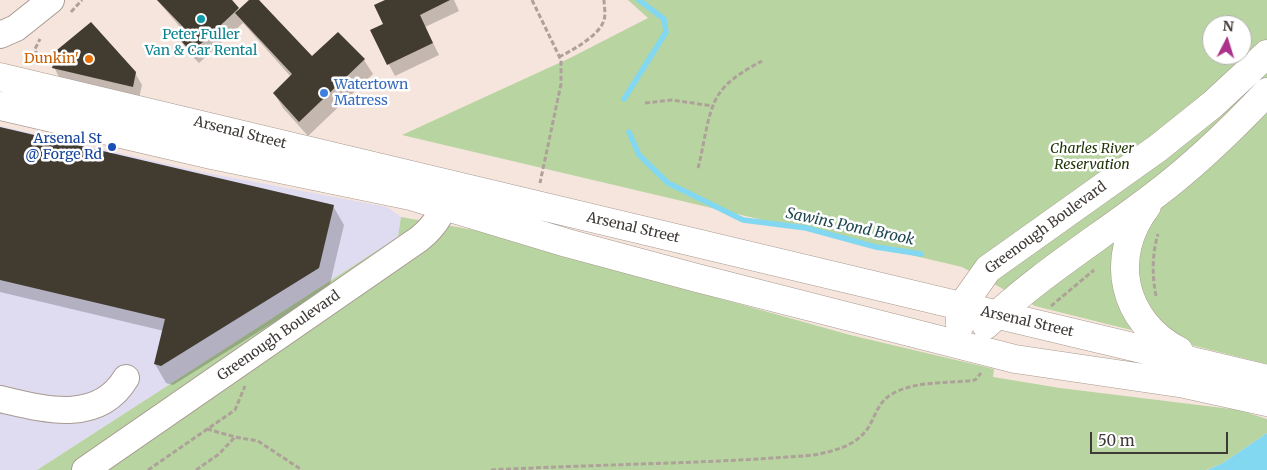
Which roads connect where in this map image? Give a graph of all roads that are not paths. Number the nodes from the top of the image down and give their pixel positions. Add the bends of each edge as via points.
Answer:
1 (60, 7) edge
2 (0, 35) edge
3 (1267, 54) edge
4 (0, 77) edge
5 (1267, 92) edge
6 (0, 106) edge
7 (1157, 194) junction
8 (449, 195) junction
9 (962, 307) junction
10 (996, 315) junction
11 (966, 346) junction
12 (1215, 366) junction
13 (126, 378) dead end
14 (1267, 379) edge
15 (0, 399) edge
16 (1267, 402) edge
17 (85, 470) edge

1 - 2 street
3 - 9 main road, Greenough Boulevard via 1213,104 1158,148 988,269
4 - 8 main road, Arsenal Street
5 - 7 main road via 1210,150
6 - 8 main road, Arsenal Street via 212,155 377,188
7 - 10 main road
7 - 12 main road via 1138,220 1128,246 1126,270 1131,300 1141,321 1158,338
8 - 9 main road, Arsenal Street
8 - 11 main road, Arsenal Street via 559,240
8 - 17 street, Greenough Boulevard via 435,224 410,246
9 - 10 main road, Arsenal Street
9 - 11 main road via 960,320
10 - 11 main road
10 - 12 main road, Arsenal Street
11 - 16 main road, Arsenal Street via 1034,363 1185,384
12 - 14 main road, Arsenal Street
13 - 15 street via 108,397 76,410 48,410

